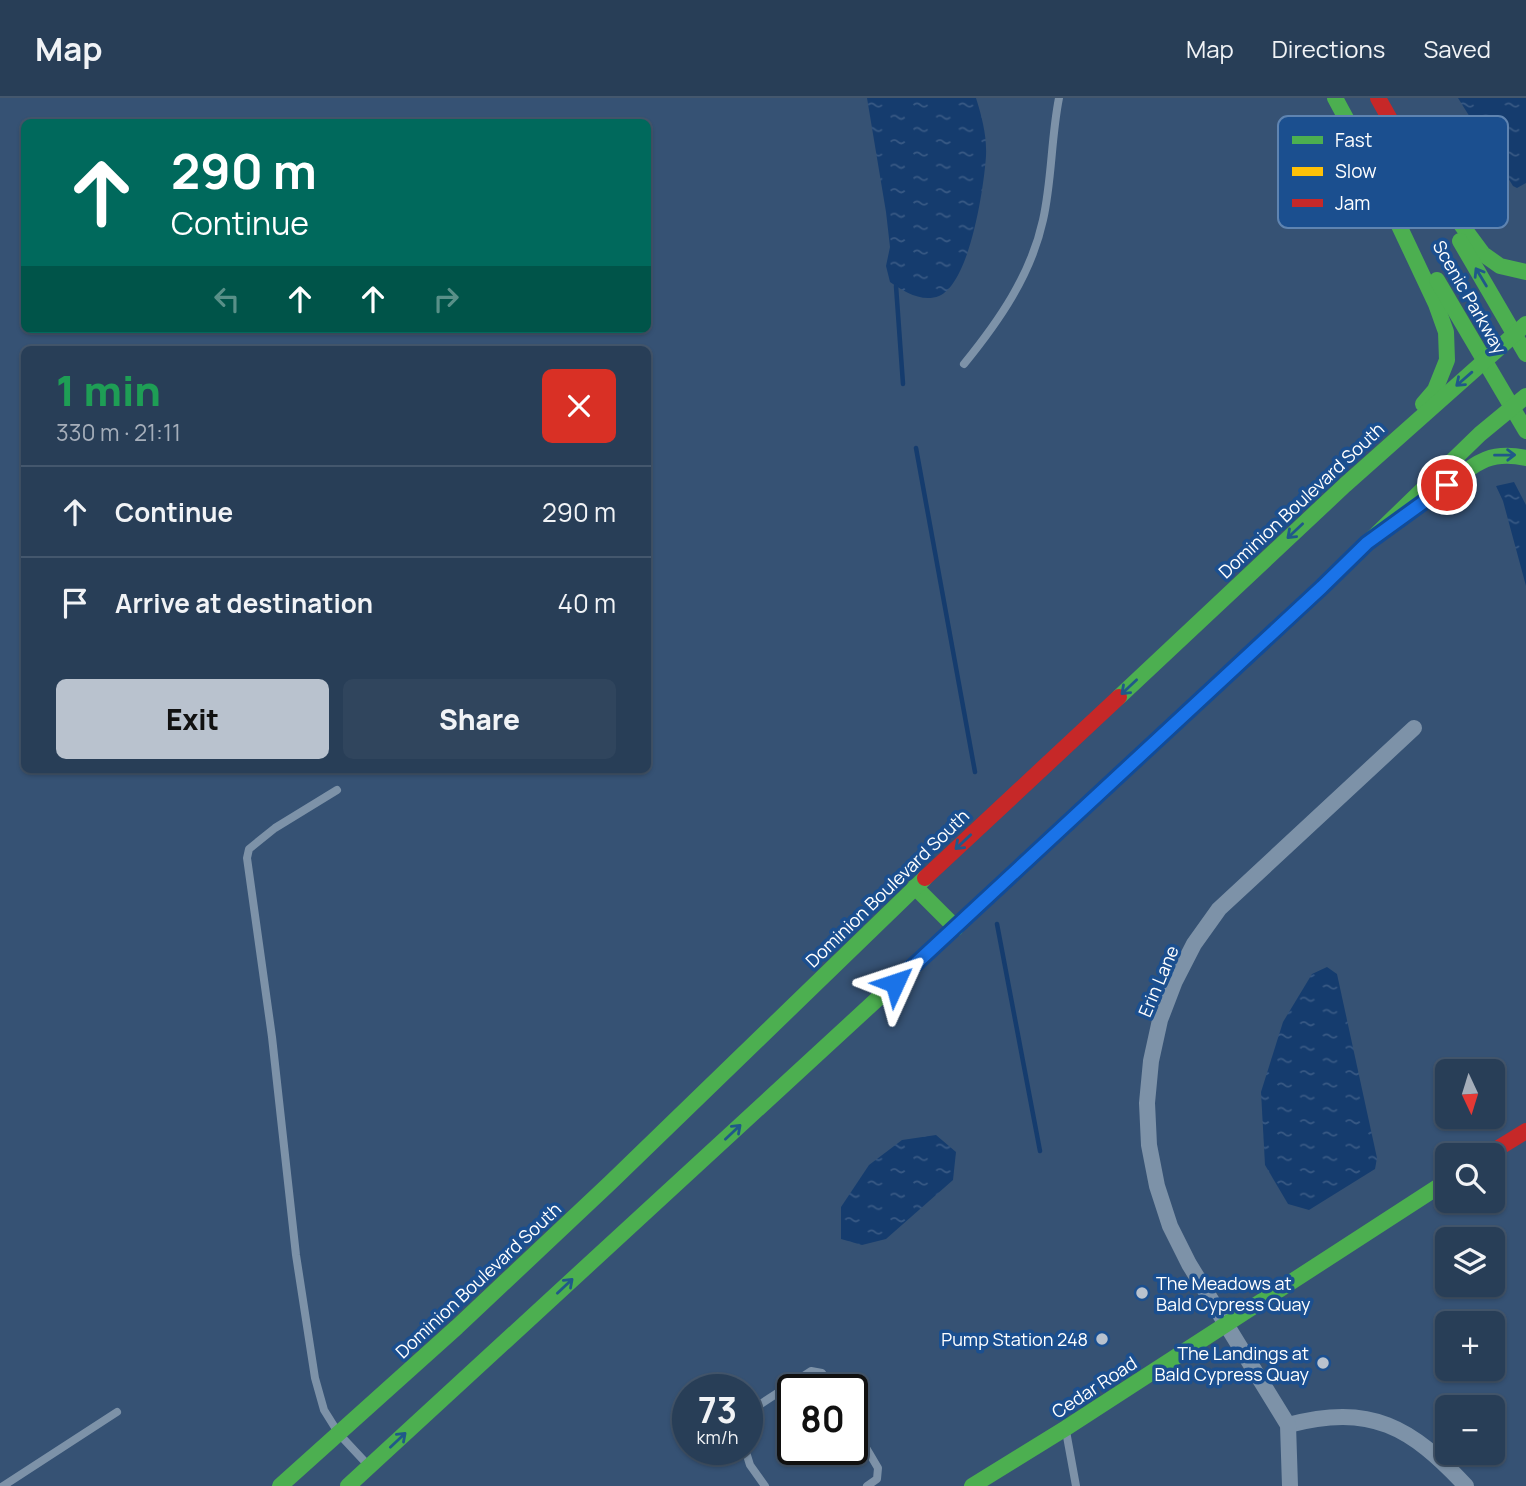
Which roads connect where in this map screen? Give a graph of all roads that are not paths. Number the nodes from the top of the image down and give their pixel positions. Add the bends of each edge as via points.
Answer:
1 (1059, 98) edge
2 (1335, 98) edge
3 (1378, 98) edge
4 (1345, 116) edge
5 (1388, 116) edge
6 (1400, 228) edge
7 (1407, 228) edge
8 (1456, 228) edge
9 (1464, 228) edge
10 (1526, 272) edge
11 (1521, 329) edge
12 (1526, 354) edge
13 (1485, 361) junction
14 (964, 364) dead end
15 (1526, 396) edge
16 (1512, 406) junction
17 (1526, 431) edge
18 (1526, 458) edge
19 (1372, 460) junction
20 (1367, 543) junction
21 (1414, 728) dead end
22 (337, 790) dead end
23 (915, 887) junction
24 (956, 928) junction
25 (1526, 1131) edge
26 (1505, 1144) edge
27 (1435, 1189) edge
28 (1225, 1323) junction
29 (806, 1374) edge
30 (823, 1374) edge
31 (117, 1412) dead end
32 (1289, 1425) junction
33 (1066, 1428) junction
34 (339, 1434) junction
35 (868, 1451) edge
36 (750, 1465) edge
37 (369, 1466) junction
38 (3, 1486) edge
39 (280, 1486) edge
40 (348, 1486) edge
41 (765, 1486) edge
42 (867, 1486) edge
43 (972, 1486) edge
44 (1076, 1486) edge
45 (1290, 1486) edge
46 (1466, 1486) edge

1 - 14 lane via 1043,221 1030,260 1016,293
2 - 4 main road, Scenic Parkway
3 - 5 main road, Scenic Parkway
6 - 19 main road via 1446,332 1447,360 1435,390
7 - 13 main road, Scenic Parkway
11 -> 8 main road, Scenic Parkway
9 - 10 main road via 1483,254 1500,266
11 - 12 main road, Scenic Parkway
11 - 13 main road, Dominion Boulevard South
13 - 16 main road, Scenic Parkway
13 -> 19 main road, Dominion Boulevard South
15 - 16 main road
16 - 17 main road, Scenic Parkway
16 - 20 main road
20 -> 18 main road via 1486,457 1509,453
19 -> 23 main road, Dominion Boulevard South
20 - 24 main road
21 - 28 street, Erin Lane via 1219,909 1194,944 1160,1020 1147,1103 1157,1186 1170,1226
22 - 34 lane via 275,828 249,849 247,858 315,1378 324,1409
23 - 24 main road
23 - 34 main road, Dominion Boulevard South via 601,1192
37 -> 24 main road
25 - 26 main road
27 - 28 main road, Cedar Road
28 - 32 street, Erin Lane
28 - 33 main road, Cedar Road
29 - 30 lane
31 - 38 lane
32 - 45 street
32 - 46 street via 1314,1418 1369,1419 1419,1440
33 - 43 main road, Cedar Road
33 - 44 lane
34 - 37 lane
34 - 39 main road, Dominion Boulevard South
35 - 42 lane via 878,1468 877,1479
36 - 41 lane
37 - 40 main road

